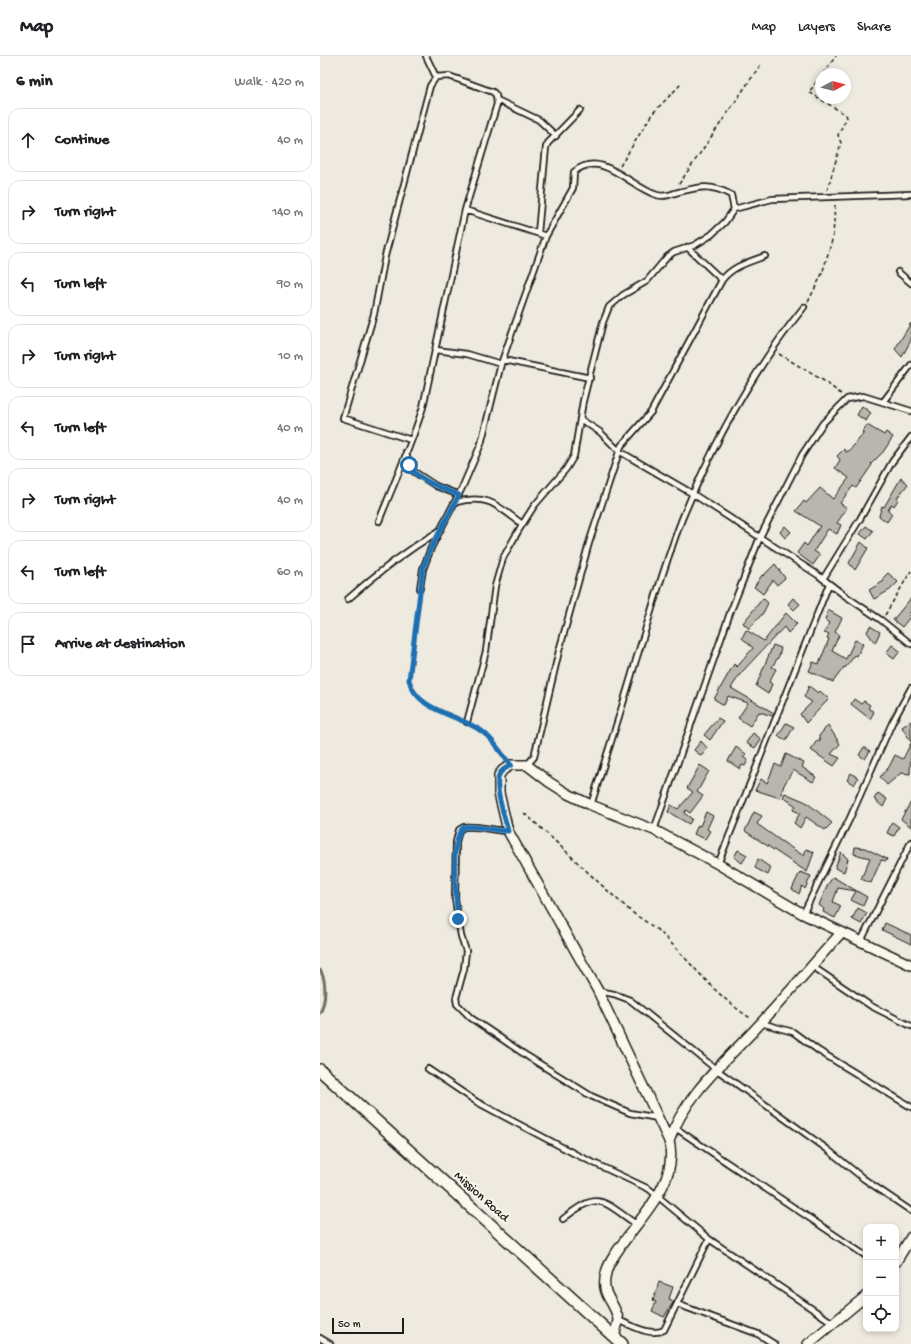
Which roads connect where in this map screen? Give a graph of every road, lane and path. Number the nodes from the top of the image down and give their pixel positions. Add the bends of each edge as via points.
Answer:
1 (426, 56) edge
2 (836, 56) edge
3 (761, 64) dead end
4 (827, 68) edge
5 (436, 77) junction
6 (682, 83) dead end
7 (815, 84) edge
8 (815, 96) edge
9 (497, 100) junction
10 (829, 104) edge
11 (580, 110) dead end
12 (556, 136) junction
13 (616, 173) junction
14 (673, 194) junction
15 (911, 194) edge
16 (825, 196) junction
17 (836, 196) junction
18 (734, 209) junction
19 (465, 210) junction
20 (538, 233) junction
21 (546, 236) junction
22 (687, 248) junction
23 (765, 256) dead end
24 (898, 272) dead end
25 (722, 280) junction
26 (911, 284) edge
27 (804, 307) joint
28 (436, 350) junction
29 (772, 350) junction
30 (502, 362) junction
31 (911, 365) edge
32 (590, 378) junction
33 (847, 399) junction
34 (883, 402) junction
35 (911, 411) edge
36 (580, 419) junction
37 (911, 438) edge
38 (411, 440) junction
39 (619, 451) junction
40 (406, 452) junction
41 (693, 494) junction
42 (459, 495) junction
43 (456, 502) junction
44 (378, 521) dead end
45 (522, 524) junction
46 (440, 531) junction
47 (760, 537) junction
48 (911, 571) edge
49 (823, 579) junction
50 (829, 584) junction
51 (420, 588) joint
52 (348, 599) dead end
53 (881, 620) junction
54 (911, 644) edge
55 (911, 688) edge
56 (467, 722) junction
57 (511, 765) junction
58 (527, 765) junction
59 (591, 805) junction
60 (524, 814) dead end
61 (654, 830) junction
62 (508, 831) junction
63 (911, 842) edge
64 (718, 864) junction
65 (802, 914) junction
66 (841, 933) junction
67 (861, 941) junction
68 (911, 965) edge
69 (812, 966) junction
70 (598, 991) junction
71 (761, 1023) junction
72 (911, 1026) edge
73 (428, 1069) dead end
74 (320, 1070) edge
75 (717, 1070) junction
76 (911, 1108) edge
77 (658, 1118) junction
78 (674, 1127) junction
79 (669, 1140) junction
80 (659, 1195) junction
81 (911, 1211) edge
82 (563, 1219) dead end
83 (636, 1224) junction
84 (911, 1237) edge
85 (709, 1239) junction
86 (863, 1254) edge
87 (897, 1260) edge
88 (863, 1299) edge
89 (677, 1304) junction
90 (618, 1320) junction
91 (835, 1324) junction
92 (320, 1338) edge
93 (615, 1342) edge
94 (330, 1344) edge
95 (774, 1344) edge
96 (808, 1344) edge

1 - 5 lane
2 - 4 path
3 - 14 path
5 - 9 lane via 449,76 493,92
5 - 38 lane via 430,86 402,188 374,314 343,418
6 - 13 path via 652,114
7 - 8 path via 809,92
9 - 12 lane via 539,120
9 - 19 lane
10 - 16 path via 847,117 838,135 841,143
11 - 12 lane
12 - 20 lane via 546,148
13 - 14 lane via 657,195
13 - 21 lane via 597,164 576,170 573,188
14 - 18 lane via 697,187 719,188 731,194
15 - 17 lane
16 - 17 lane
16 - 18 lane via 772,199
17 - 27 path via 834,237 822,274
18 - 22 lane via 711,235
19 - 20 lane
19 - 28 lane
20 - 21 lane
21 - 30 lane
22 - 25 lane
22 - 32 lane via 667,257 647,282 623,295 609,307
23 - 25 lane via 731,270
24 - 26 lane
25 - 39 lane via 652,412 637,430 626,438
27 - 29 lane
28 - 30 lane
28 - 38 lane via 427,391
29 - 33 path via 824,380
29 - 41 lane via 719,438
30 - 32 lane
30 - 42 lane via 486,428
31 - 34 lane
32 - 36 lane
33 - 34 lane via 863,396
33 - 47 lane via 815,434
34 - 35 lane
36 - 39 lane via 600,432
36 - 45 lane via 576,447 570,463
37 - 49 lane via 892,462
38 - 40 lane
39 - 41 lane
39 - 58 lane via 587,550 534,757
40 - 42 lane via 413,471 436,486
40 - 44 lane
41 - 47 lane
41 - 59 lane via 668,559
42 - 43 lane
43 - 45 lane via 472,498 486,500
43 - 46 lane
45 - 56 lane via 500,567 486,651
46 - 51 lane via 423,568
46 - 52 lane via 406,551
47 - 49 lane
47 - 61 lane via 730,613
48 - 53 path
49 - 50 lane
50 - 53 lane
50 - 64 lane
51 - 56 path via 409,680 411,690 420,701
53 - 54 lane
55 - 65 lane
56 - 57 path via 491,740
57 - 58 street
57 - 62 street via 503,770 498,781
58 - 59 street via 549,782
59 - 61 street
60 - 71 path via 626,908 660,932 695,970 730,1002
61 - 64 street
62 - 70 street
62 - 77 lane via 472,826 464,827 457,835 455,899 466,951 457,1004 471,1018 591,1096 630,1113
63 - 67 lane
64 - 65 street
65 - 66 street
66 - 67 street
66 - 69 street
67 - 68 street
69 - 71 street
69 - 72 lane via 864,1002
70 - 75 lane via 630,1000
70 - 77 street
71 - 75 street
71 - 76 lane via 793,1032
73 - 80 lane via 498,1113
74 - 93 street, Mission Road
75 - 78 street via 691,1097
75 - 81 lane
77 - 79 street
78 - 79 street
78 - 86 lane
79 - 80 street via 671,1167
80 - 83 street
80 - 85 lane
82 - 83 lane via 582,1204 594,1200 609,1205
83 - 90 street via 612,1260 606,1274 607,1298
84 - 87 street
85 - 89 lane
85 - 91 lane
88 - 91 street
89 - 90 lane via 664,1330 660,1332 647,1331
89 - 95 lane via 758,1334
90 - 93 street
91 - 96 street
92 - 94 lane

